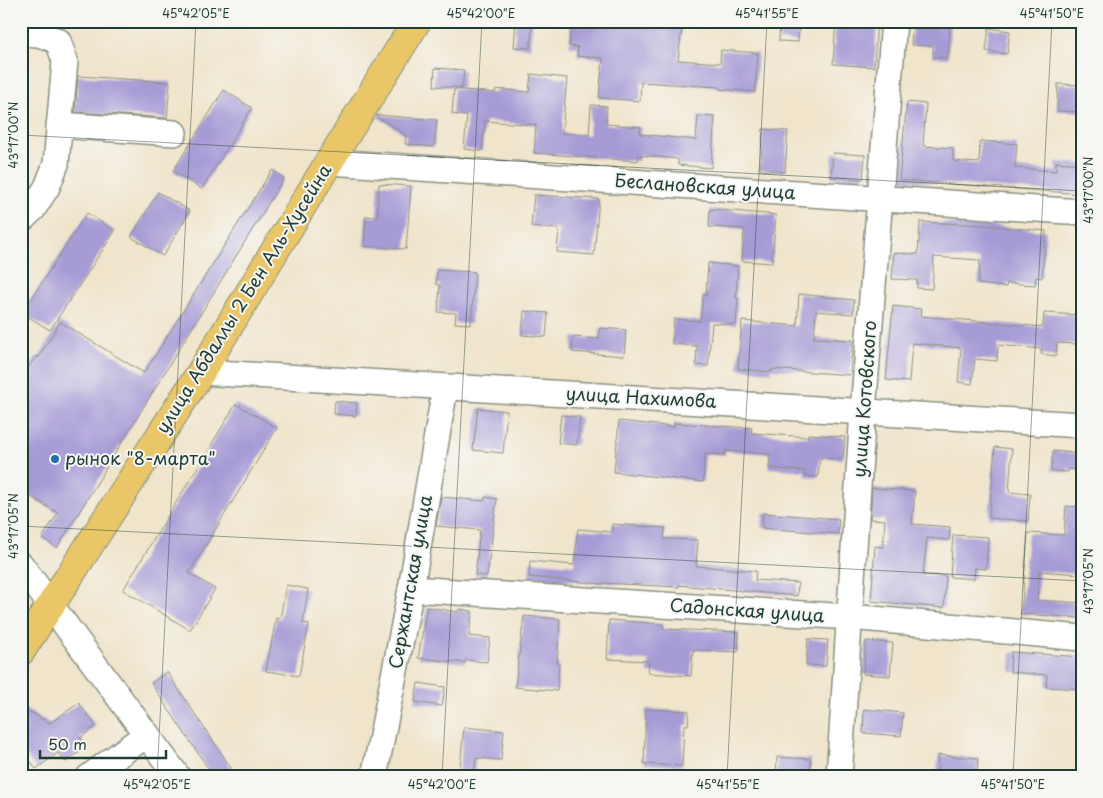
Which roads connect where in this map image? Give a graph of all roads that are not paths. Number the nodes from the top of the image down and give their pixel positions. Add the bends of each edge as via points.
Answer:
1 (417, 21) edge
2 (894, 21) edge
3 (21, 33) edge
4 (59, 125) junction
5 (174, 133) dead end
6 (329, 162) junction
7 (881, 199) junction
8 (1082, 212) edge
9 (21, 220) edge
10 (201, 372) junction
11 (445, 388) junction
12 (863, 411) junction
13 (1082, 425) edge
14 (25, 581) edge
15 (411, 589) junction
16 (51, 604) junction
17 (850, 617) junction
18 (1082, 638) edge
19 (21, 651) edge
20 (147, 734) junction
21 (89, 777) edge
22 (178, 777) edge
23 (374, 777) edge
24 (839, 777) edge

1 - 6 main road, улица Абдаллы 2 Бен Аль-Хусейна
2 - 7 street, улица Котовского
3 - 4 street via 39,34 58,41 65,61
4 - 5 street
4 - 9 street via 56,164 47,187
6 - 7 street, Беслановская улица
6 - 10 main road, улица Абдаллы 2 Бен Аль-Хусейна
7 - 8 street, Беслановская улица
7 - 12 street, улица Котовского
10 - 11 street, улица Нахимова
10 - 16 main road, улица Абдаллы 2 Бен Аль-Хусейна
11 - 12 street, улица Нахимова
11 - 15 street, Сержантская улица
12 - 13 street, улица Нахимова
12 - 17 street, улица Котовского
14 - 16 street
15 - 17 street, Садонская улица
15 - 23 street, Сержантская улица
16 - 19 main road, улица Абдаллы 2 Бен Аль-Хусейна
16 - 20 street
17 - 18 street, Садонская улица
17 - 24 street, улица Котовского
20 - 21 street
20 - 22 street

